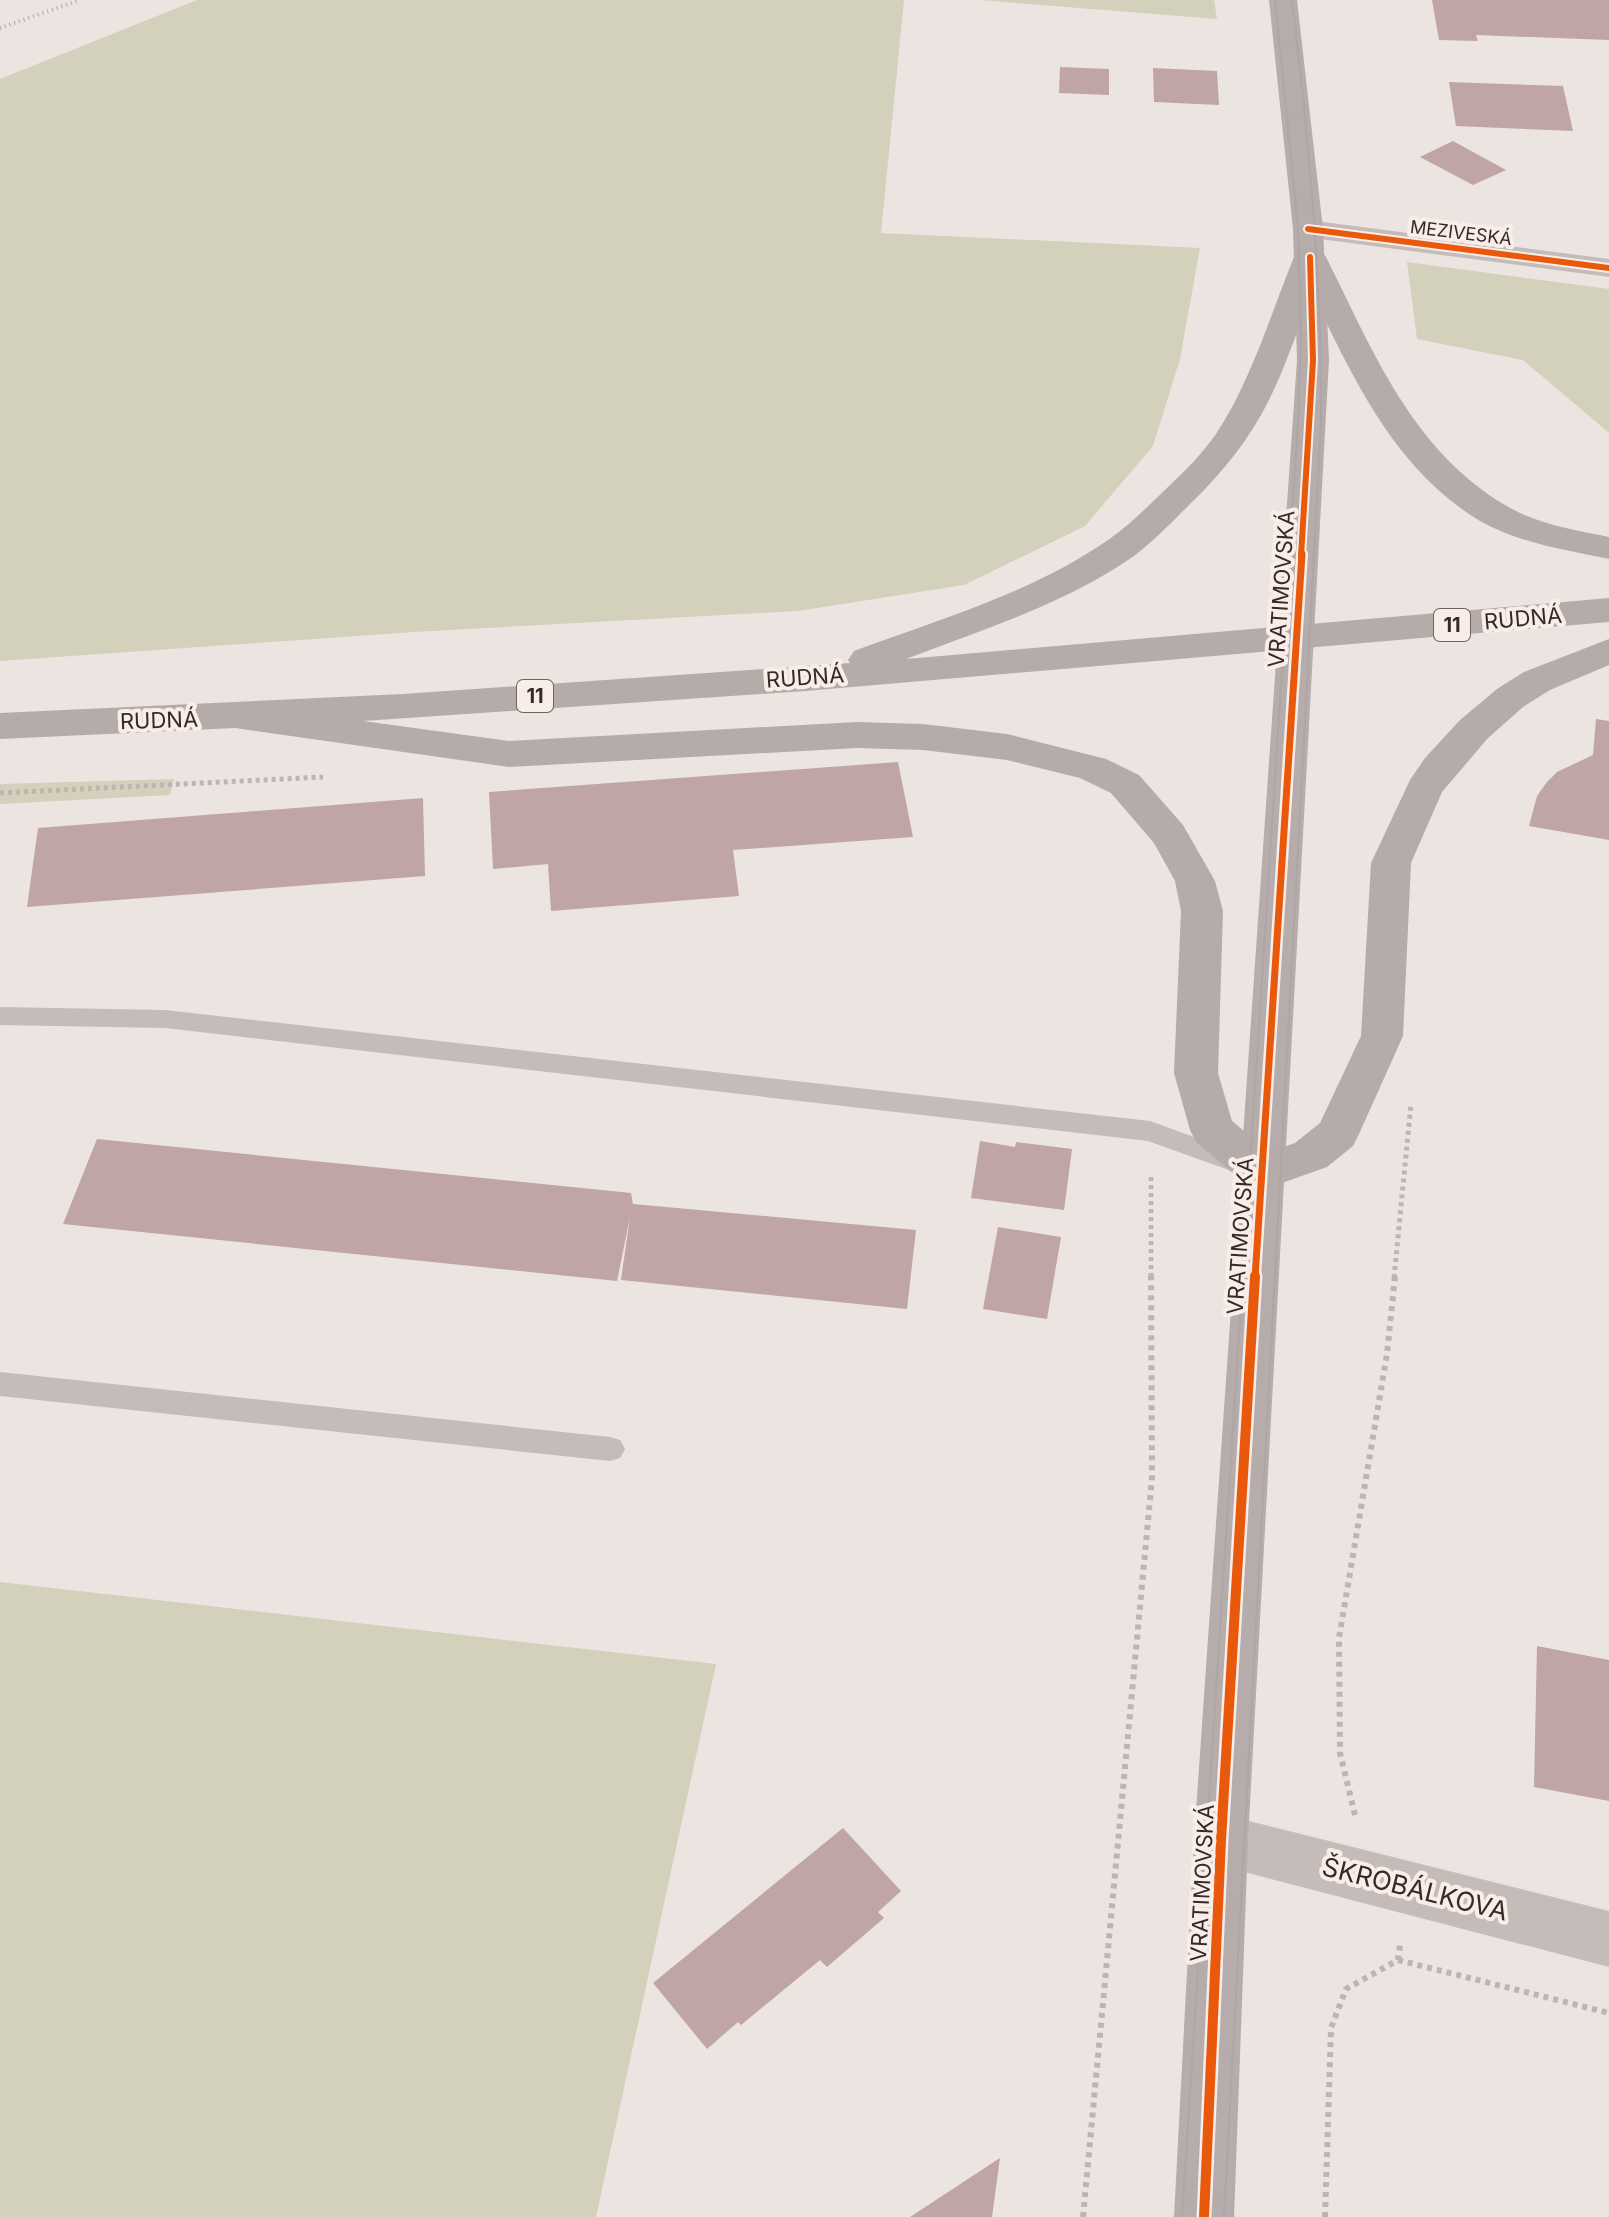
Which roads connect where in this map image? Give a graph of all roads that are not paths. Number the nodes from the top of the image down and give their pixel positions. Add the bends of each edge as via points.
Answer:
1 (1283, 0) edge
2 (1309, 243) junction
3 (1609, 268) edge
4 (1609, 548) edge
5 (1609, 610) edge
6 (1295, 639) junction
7 (1609, 651) edge
8 (828, 676) junction
9 (241, 717) junction
10 (0, 726) edge
11 (2, 1022) edge
12 (1262, 1172) junction
13 (0, 1384) edge
14 (610, 1449) dead end
15 (1221, 1840) junction
16 (1609, 1939) edge
17 (1204, 2217) edge

1 - 2 street, VRATIMOVSKÁ
2 - 3 street, MEZIVESKÁ
2 - 4 main road via 1387,409 1411,444 1467,498 1505,521 1549,537
2 - 6 street, VRATIMOVSKÁ via 1313,360
2 - 8 main road via 1253,399 1209,466 1146,528 1074,577 1029,599
5 - 6 main road, RUDNÁ / 11
6 - 8 main road, RUDNÁ / 11
6 - 12 street, VRATIMOVSKÁ
7 - 12 main road via 1510,698 1474,729 1424,789 1391,863 1382,1036 1337,1134 1311,1155
8 - 9 main road, RUDNÁ / 11
9 - 10 main road, RUDNÁ / 11
9 - 12 main road via 509,754 857,735 1007,747 1092,768 1125,784 1169,835 1195,881 1202,911 1196,1073 1212,1130
11 - 12 lane via 165,1019 1150,1131
12 - 15 street, VRATIMOVSKÁ
13 - 14 lane
15 - 16 street, ŠKROBÁLKOVA
15 - 17 street, VRATIMOVSKÁ

